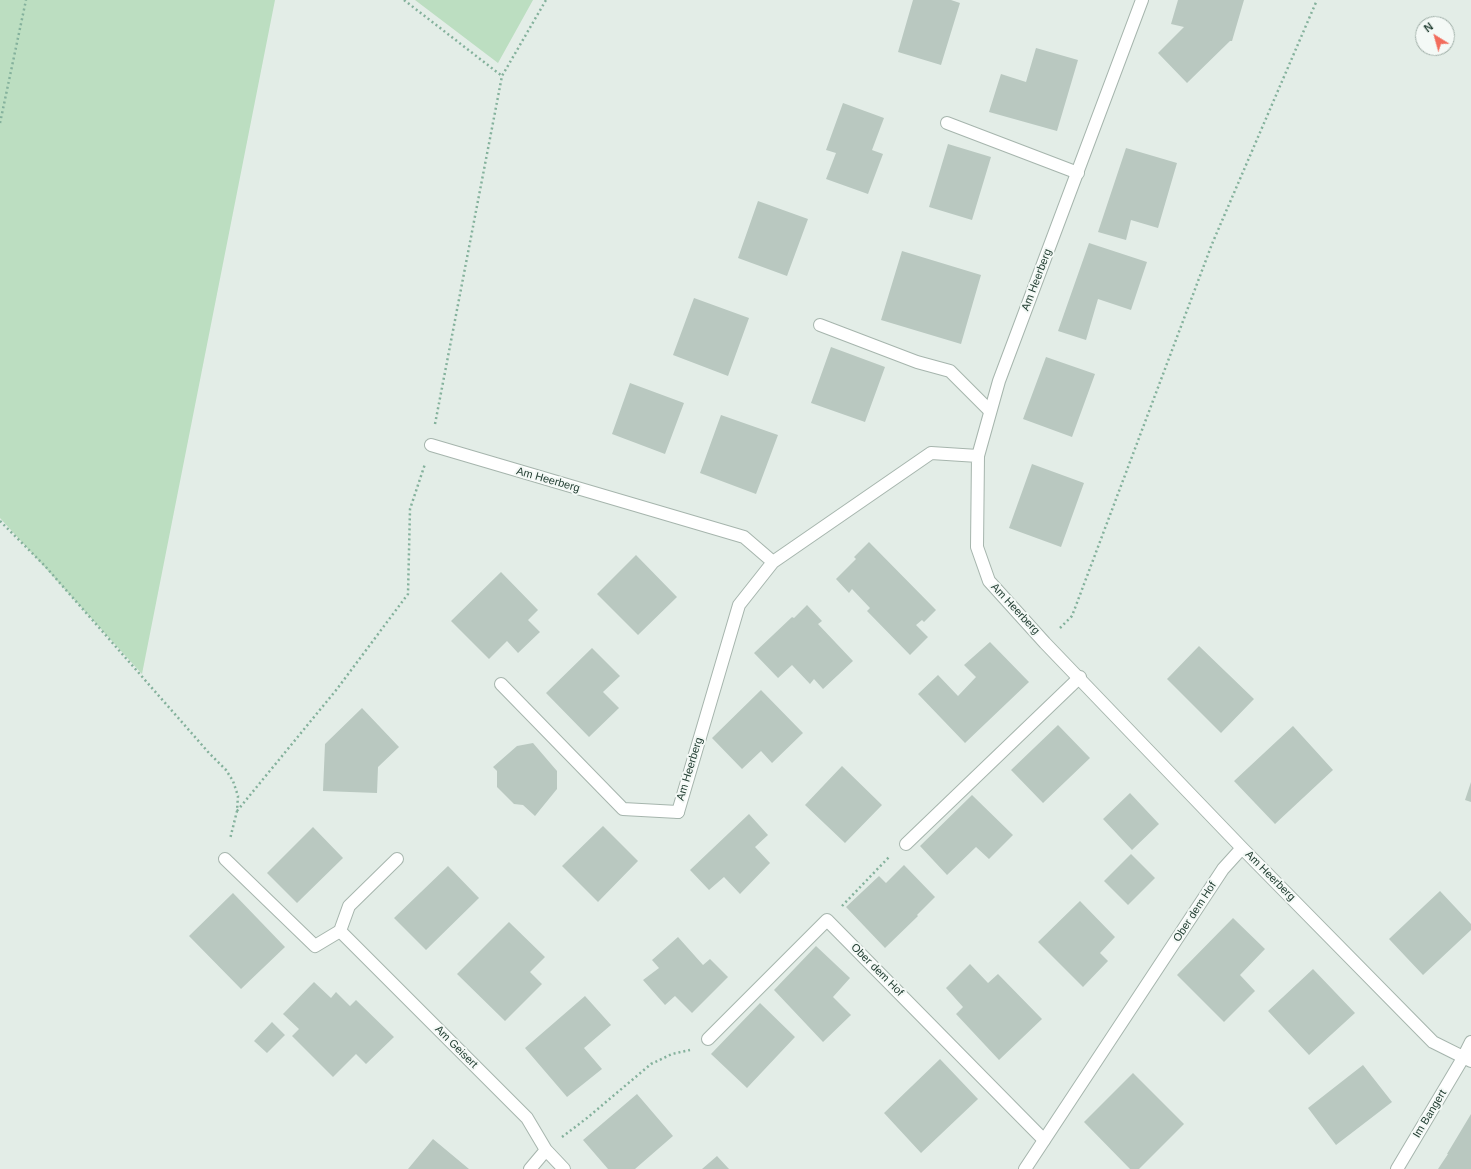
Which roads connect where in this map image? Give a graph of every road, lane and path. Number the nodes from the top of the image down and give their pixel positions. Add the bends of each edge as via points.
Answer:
1 (26, 0) edge
2 (404, 0) edge
3 (546, 0) edge
4 (1142, 0) edge
5 (1317, 0) edge
6 (502, 76) junction
7 (0, 123) edge
8 (947, 123) dead end
9 (1078, 173) junction
10 (820, 325) dead end
11 (990, 411) junction
12 (431, 445) junction
13 (978, 456) junction
14 (0, 521) edge
15 (773, 562) junction
16 (1045, 643) junction
17 (1080, 678) junction
18 (501, 684) dead end
19 (237, 812) junction
20 (906, 844) joint
21 (1242, 848) junction
22 (225, 859) joint
23 (398, 859) dead end
24 (827, 920) junction
25 (340, 931) junction
26 (708, 1038) joint
27 (1471, 1042) edge
28 (1467, 1060) edge
29 (1044, 1140) junction
30 (546, 1150) junction
31 (530, 1169) edge
32 (564, 1169) edge
33 (1024, 1169) edge
34 (1397, 1169) edge

1 - 7 path
2 - 6 path
3 - 6 path
4 - 9 street, Am Heerberg
5 - 16 path via 1212,244 1072,616
6 - 12 path
8 - 9 street
9 - 11 street, Am Heerberg
10 - 11 street via 917,362 950,371
11 - 13 street, Am Heerberg
12 - 15 street, Am Heerberg via 744,537
12 - 19 path via 410,509 408,594 337,689
13 - 15 street, Am Heerberg via 931,453
13 - 16 street, Am Heerberg via 977,547 989,581
14 - 19 path via 45,566 226,770 238,796
15 - 18 street, Am Heerberg via 739,605 678,812 623,809
16 - 17 street, Am Heerberg
17 - 20 street
17 - 21 street, Am Heerberg
19 - 22 path
20 - 24 path via 891,855
21 - 28 street, Am Heerberg via 1434,1042
21 - 29 street, Ober dem Hof via 1223,869
22 - 25 street via 314,946
23 - 25 street via 349,906
24 - 26 street
24 - 29 street, Ober dem Hof
25 - 30 street, Am Geisert via 527,1118
26 - 30 path via 692,1050 672,1054 651,1064
27 - 28 street, Im Bangert
28 - 34 street, Im Bangert
29 - 33 street, Ober dem Hof
30 - 31 street
30 - 32 street, Am Geisert

